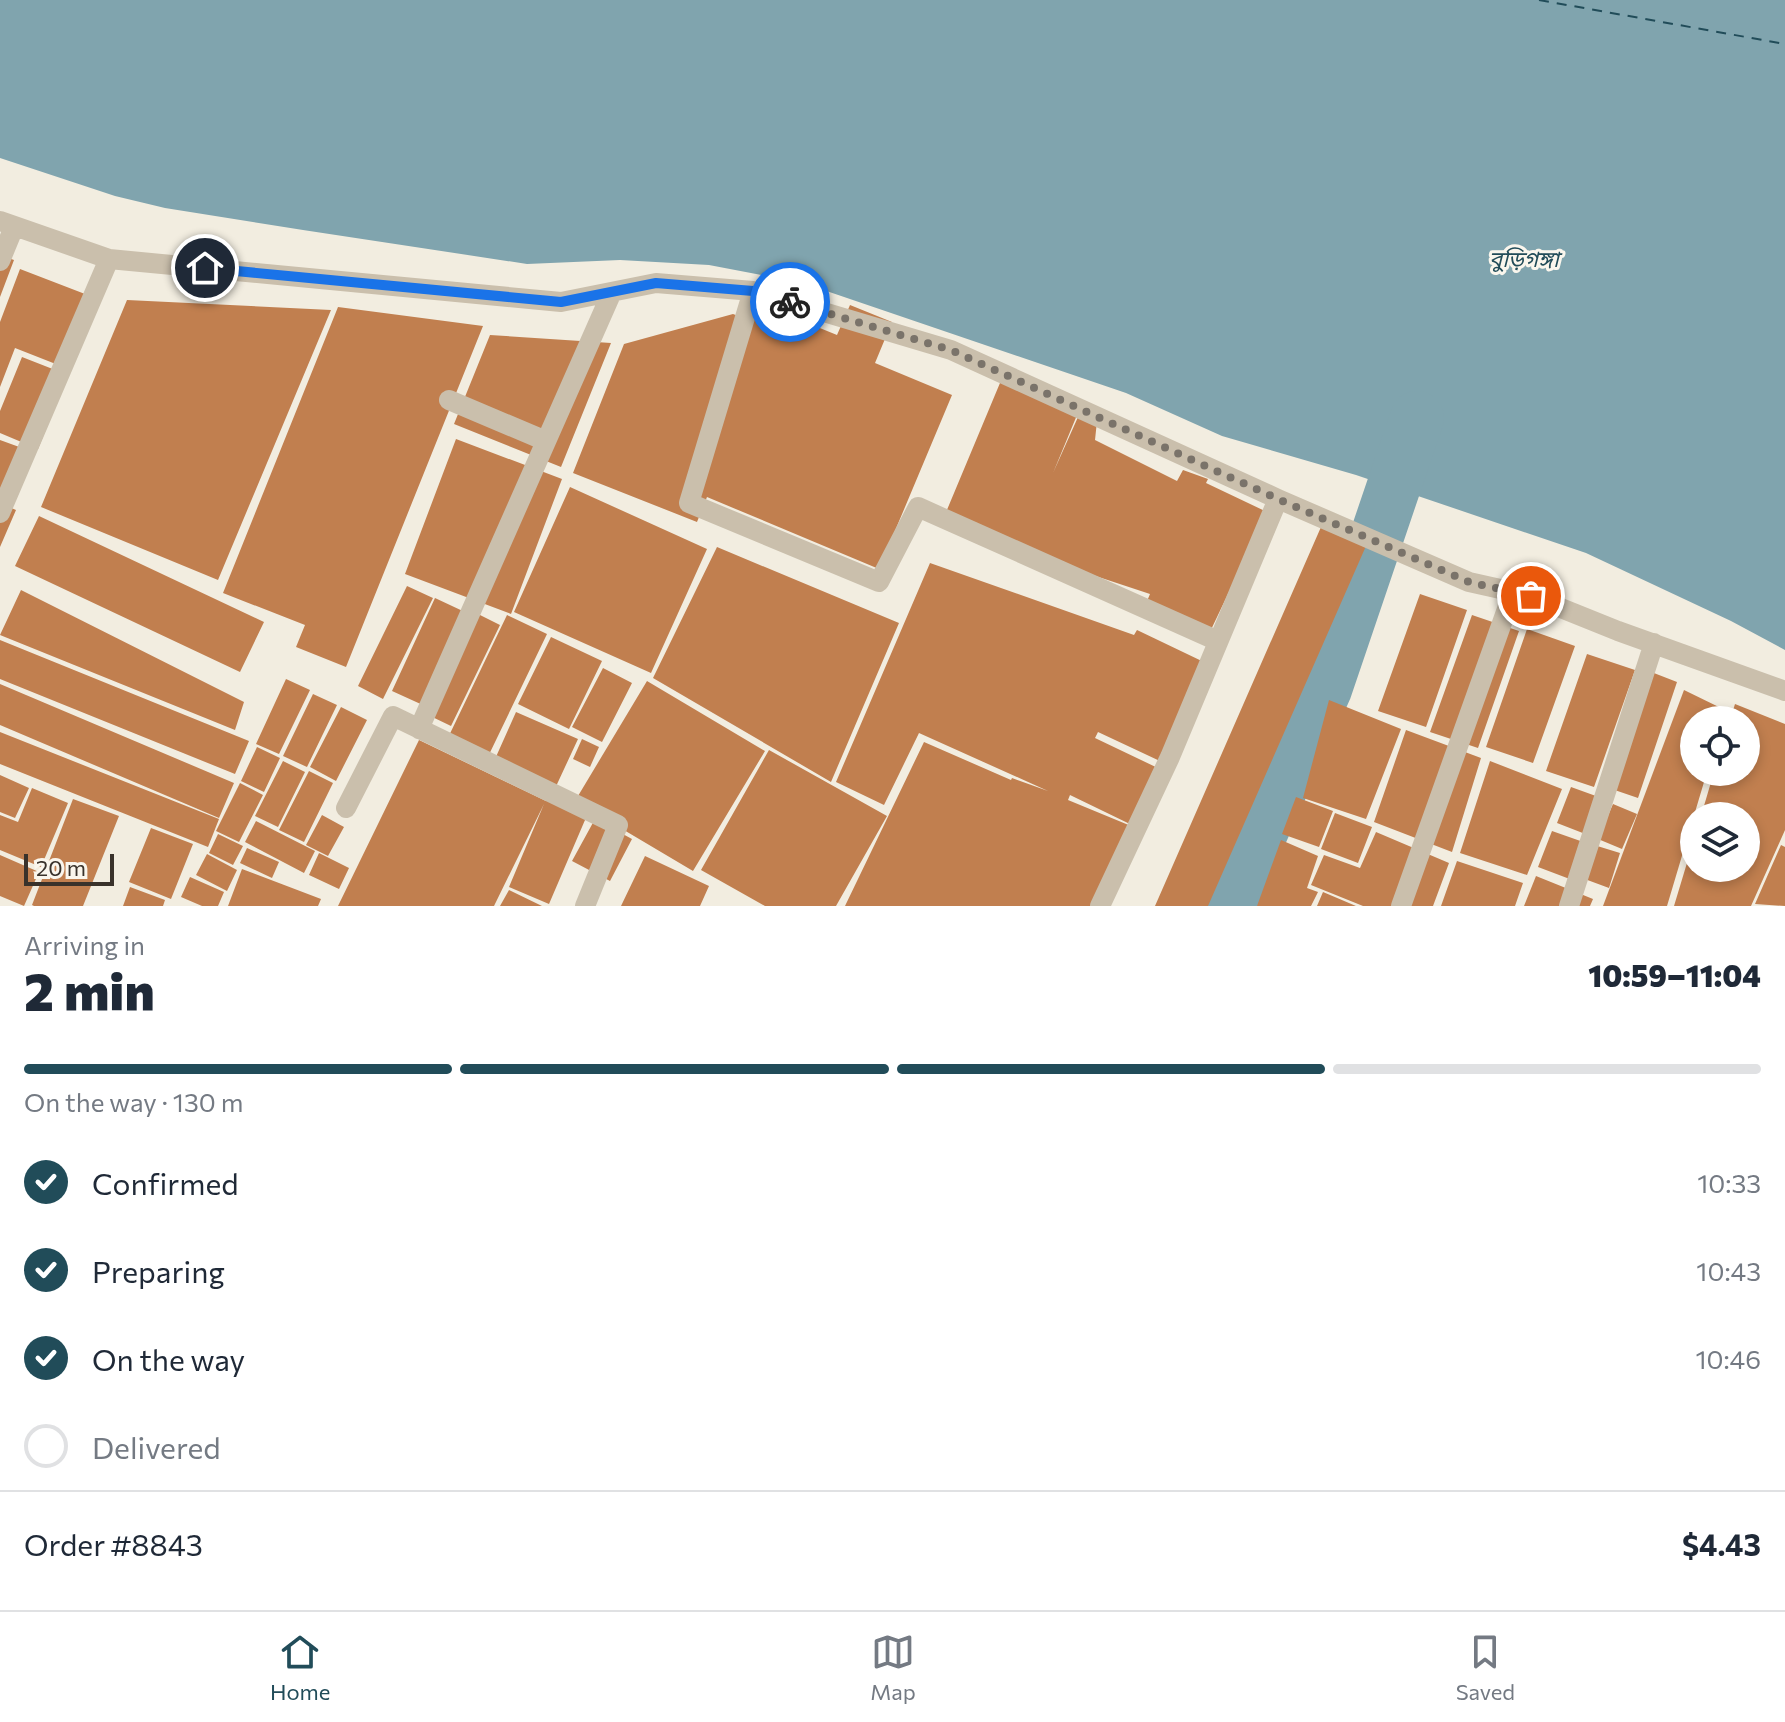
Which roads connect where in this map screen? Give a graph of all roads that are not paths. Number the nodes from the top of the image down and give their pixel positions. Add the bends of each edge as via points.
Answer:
1 (7, 224) edge
2 (109, 259) junction
3 (0, 261) edge
4 (753, 291) junction
5 (612, 292) junction
6 (449, 400) dead end
7 (546, 441) junction
8 (1278, 499) junction
9 (0, 513) edge
10 (1513, 592) junction
11 (1218, 641) junction
12 (1654, 643) junction
13 (1785, 691) edge
14 (419, 729) junction
15 (346, 808) dead end
16 (585, 906) edge
17 (1100, 906) edge
18 (1401, 906) edge
19 (1569, 906) edge

1 - 2 street
1 - 3 street
2 - 5 street via 561,302
2 - 9 street
4 - 5 street via 656,283
4 - 8 street via 951,350
4 - 11 street via 689,503 879,582 918,507
5 - 7 street
6 - 7 street
7 - 14 street
8 - 10 street via 1469,582
8 - 11 street
10 - 12 street
10 - 18 street
11 - 17 street
12 - 13 street
12 - 19 street
14 - 15 street via 393,716
14 - 16 street via 618,825

